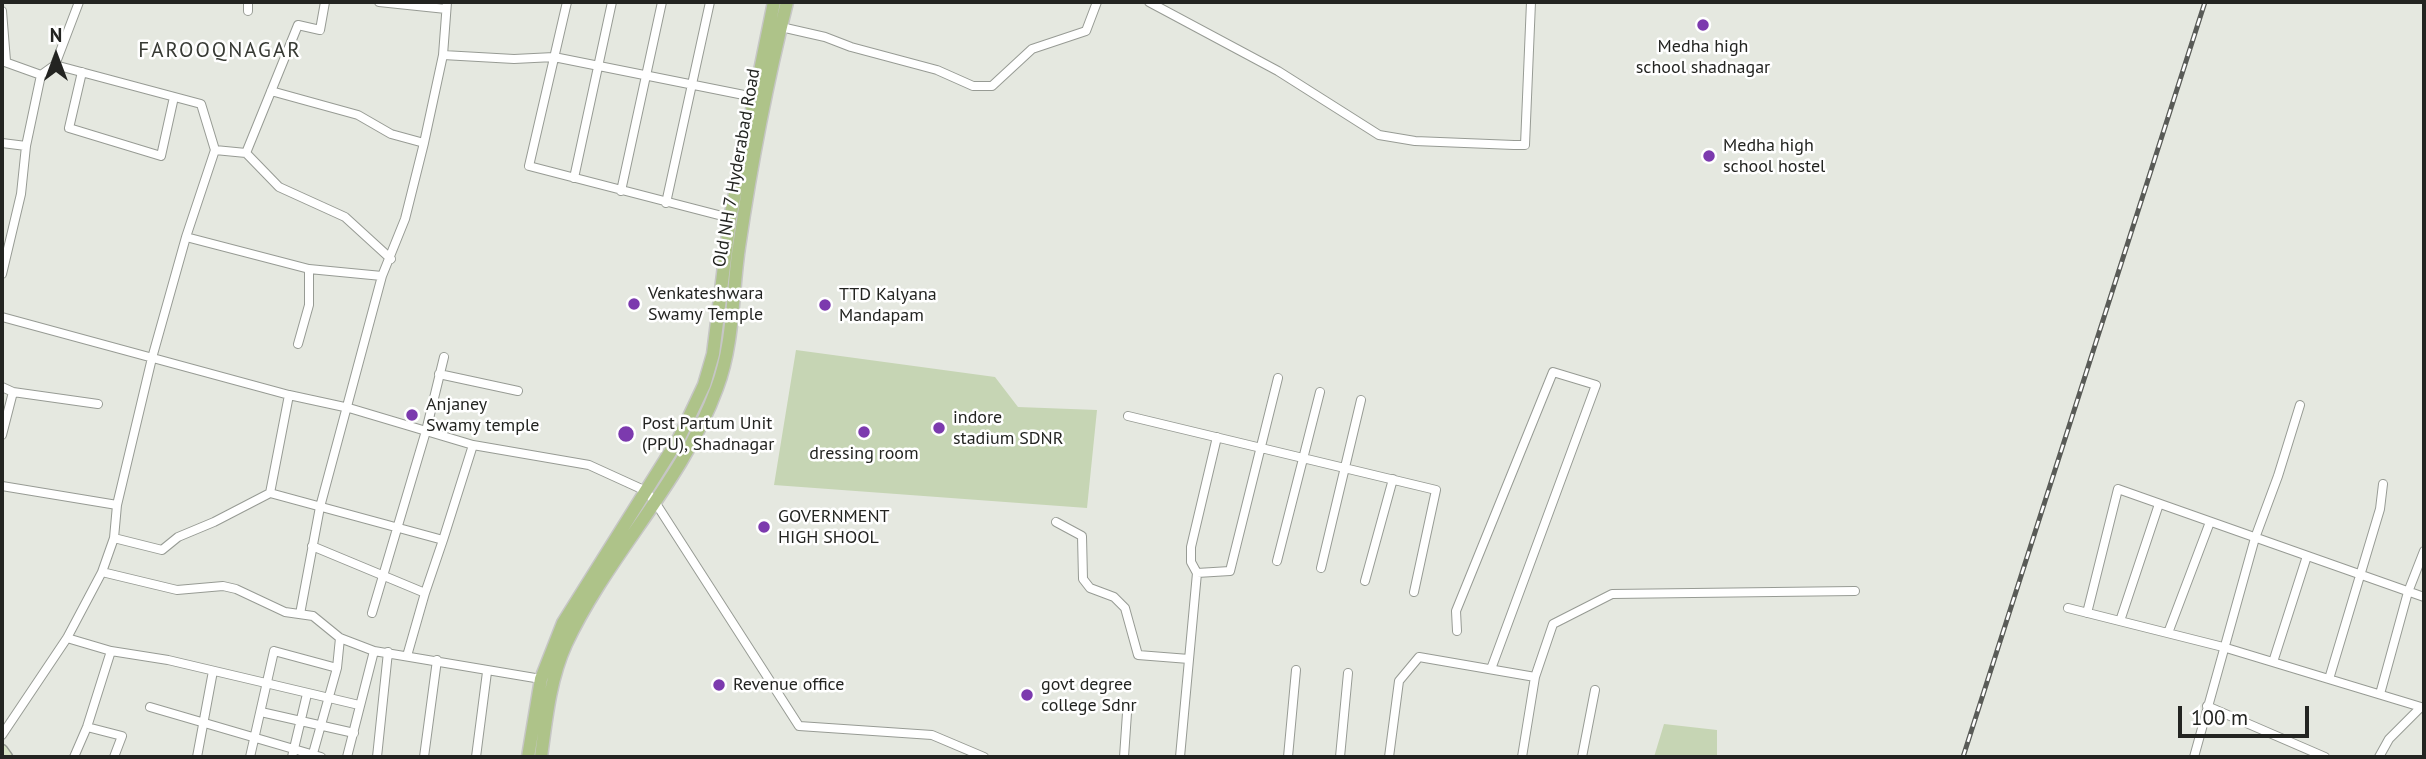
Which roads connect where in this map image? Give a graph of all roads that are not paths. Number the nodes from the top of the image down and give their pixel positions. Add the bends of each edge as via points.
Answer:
1 (79, 2) edge
2 (248, 2) edge
3 (326, 2) edge
4 (379, 2) edge
5 (389, 2) edge
6 (567, 2) edge
7 (612, 2) edge
8 (662, 2) edge
9 (710, 2) edge
10 (774, 2) edge
11 (787, 2) edge
12 (1097, 2) edge
13 (1149, 2) edge
14 (1531, 2) edge
15 (446, 5) edge
16 (2, 11) edge
17 (248, 12) dead end
18 (781, 27) junction
19 (443, 55) junction
20 (554, 57) junction
21 (4, 61) edge
22 (55, 65) junction
23 (599, 67) junction
24 (82, 72) junction
25 (645, 74) junction
26 (41, 75) junction
27 (693, 83) junction
28 (271, 91) junction
29 (174, 97) junction
30 (754, 97) junction
31 (424, 143) junction
32 (2, 144) edge
33 (26, 146) junction
34 (215, 150) junction
35 (246, 153) junction
36 (574, 178) junction
37 (621, 191) junction
38 (666, 203) junction
39 (730, 218) junction
40 (186, 237) junction
41 (391, 259) junction
42 (309, 269) junction
43 (2, 274) edge
44 (382, 276) junction
45 (2, 317) edge
46 (298, 344) dead end
47 (444, 357) dead end
48 (152, 358) junction
49 (439, 374) junction
50 (1278, 378) dead end
51 (2, 387) edge
52 (518, 391) dead end
53 (1320, 391) dead end
54 (13, 392) junction
55 (289, 395) junction
56 (1361, 400) dead end
57 (98, 404) dead end
58 (2300, 405) dead end
59 (349, 408) junction
60 (1128, 416) dead end
61 (426, 431) junction
62 (2, 435) edge
63 (1217, 437) junction
64 (472, 445) junction
65 (1261, 447) junction
66 (1304, 457) junction
67 (1347, 468) junction
68 (1393, 479) junction
69 (2383, 484) dead end
70 (2, 486) edge
71 (646, 491) junction
72 (270, 493) junction
73 (655, 502) junction
74 (2159, 504) junction
75 (117, 505) junction
76 (320, 507) junction
77 (1056, 522) dead end
78 (2210, 522) junction
79 (396, 527) junction
80 (114, 538) junction
81 (2255, 538) junction
82 (443, 540) junction
83 (312, 546) junction
84 (2424, 551) edge
85 (2307, 556) junction
86 (1277, 561) dead end
87 (1321, 568) dead end
88 (102, 572) junction
89 (1197, 573) junction
90 (2359, 574) junction
91 (383, 576) junction
92 (1365, 581) dead end
93 (1856, 591) dead end
94 (1414, 592) dead end
95 (2408, 592) junction
96 (425, 593) junction
97 (2424, 597) edge
98 (2068, 608) dead end
99 (372, 613) dead end
100 (2088, 613) junction
101 (300, 614) junction
102 (2120, 621) junction
103 (1457, 631) dead end
104 (2168, 633) junction
105 (67, 638) junction
106 (340, 638) junction
107 (2223, 647) junction
108 (111, 651) junction
109 (373, 651) junction
110 (388, 652) junction
111 (407, 656) junction
112 (1189, 659) junction
113 (437, 660) junction
114 (2273, 662) junction
115 (337, 668) junction
116 (1491, 669) junction
117 (1296, 670) dead end
118 (213, 671) junction
119 (487, 672) junction
120 (1348, 673) dead end
121 (1535, 677) junction
122 (2329, 678) junction
123 (541, 679) junction
124 (269, 683) junction
125 (1595, 690) dead end
126 (307, 694) junction
127 (2380, 694) junction
128 (328, 698) junction
129 (359, 705) junction
130 (150, 706) dead end
131 (2207, 706) junction
132 (261, 712) junction
133 (1127, 712) dead end
134 (300, 721) junction
135 (202, 723) junction
136 (321, 726) junction
137 (87, 727) junction
138 (354, 733) junction
139 (2, 735) edge
140 (255, 740) junction
141 (2, 750) edge
142 (292, 754) edge
143 (7, 757) edge
144 (74, 757) edge
145 (114, 757) edge
146 (197, 757) edge
147 (250, 757) edge
148 (315, 757) edge
149 (346, 757) edge
150 (377, 757) edge
151 (424, 757) edge
152 (476, 757) edge
153 (528, 757) edge
154 (541, 757) edge
155 (984, 757) edge
156 (1124, 757) edge
157 (1180, 757) edge
158 (1288, 757) edge
159 (1340, 757) edge
160 (1389, 757) edge
161 (1522, 757) edge
162 (1582, 757) edge
163 (2194, 757) edge
164 (2325, 757) edge
165 (2379, 757) edge

1 - 22 street
2 - 17 street
3 - 28 street via 320,30 298,25
4 - 5 street
5 - 15 street
6 - 20 street
7 - 23 street
8 - 25 street
9 - 27 street
10 - 30 main road, Old NH 7 Hyderabad Road
11 - 18 main road, Old NH 7 Hyderabad Road
12 - 18 street via 1086,31 1032,49 992,86 973,86 937,70
13 - 14 street via 1278,71 1379,135 1514,145 1525,145
15 - 19 street
16 - 21 street
18 - 73 main road, Old NH 7 Hyderabad Road via 740,242 724,365 696,435
19 - 20 street
19 - 31 street
20 - 23 street
20 - 36 street via 529,166
21 - 26 street
22 - 24 street
22 - 26 street
23 - 25 street
23 - 36 street
24 - 29 street
24 - 29 street via 69,128 161,156
25 - 27 street
25 - 37 street
26 - 33 street
27 - 30 street
27 - 38 street
28 - 31 street via 358,116 391,134
28 - 35 street
29 - 34 street via 201,104
30 - 39 main road, Old NH 7 Hyderabad Road
31 - 41 street
32 - 33 street
33 - 43 street via 21,194
34 - 35 street
34 - 40 street
35 - 41 street via 279,187 345,217
36 - 37 street
37 - 38 street
38 - 39 street
39 - 71 main road, Old NH 7 Hyderabad Road via 713,354 704,385
40 - 42 street
40 - 48 street
41 - 44 street
42 - 44 street
42 - 46 street via 309,305
44 - 59 street
45 - 48 street
47 - 49 street
48 - 55 street
48 - 75 street
49 - 52 street
49 - 61 street
50 - 65 street
51 - 54 street
53 - 66 street
54 - 57 street
54 - 62 street
55 - 59 street
55 - 72 street
56 - 67 street
58 - 81 street
59 - 61 street
59 - 76 street
60 - 63 street
61 - 64 street
61 - 79 street
63 - 65 street
63 - 89 street via 1191,547
64 - 71 street via 589,465
64 - 82 street
65 - 66 street
65 - 89 street via 1230,571
66 - 67 street
66 - 86 street
67 - 68 street
67 - 87 street
68 - 92 street
68 - 94 street via 1436,490
69 - 90 street via 2380,509
70 - 75 street
71 - 73 street
71 - 123 main road, Old NH 7 Hyderabad Road via 563,623
72 - 76 street
72 - 80 street via 177,537 162,550
73 - 154 main road, Old NH 7 Hyderabad Road via 566,645 549,701
73 - 155 street via 799,726 932,735
74 - 78 street
74 - 100 street via 2118,489
74 - 102 street
75 - 80 street
76 - 79 street
76 - 83 street
77 - 112 street via 1082,536 1083,579 1125,608 1138,655
78 - 81 street
78 - 104 street
79 - 82 street
79 - 91 street
80 - 88 street
81 - 85 street
81 - 107 street
82 - 96 street
83 - 91 street
83 - 101 street
84 - 95 street
85 - 90 street
85 - 114 street
88 - 101 street via 177,590 223,586
88 - 105 street
89 - 112 street
90 - 95 street
90 - 122 street
91 - 96 street
91 - 99 street
93 - 121 street via 1612,594 1553,624
95 - 97 street
95 - 127 street
96 - 111 street
98 - 100 street
100 - 102 street
101 - 106 street via 313,616
102 - 104 street
103 - 116 street via 1456,611 1553,372 1596,385
104 - 107 street
105 - 108 street
105 - 139 street
106 - 109 street
106 - 115 street
107 - 114 street
107 - 131 street
108 - 118 street
108 - 137 street
109 - 110 street
109 - 129 street
110 - 111 street
110 - 150 street
111 - 113 street
112 - 157 street
113 - 119 street
113 - 151 street
114 - 122 street
115 - 124 street via 274,651
115 - 128 street
116 - 121 street
116 - 160 street via 1419,657 1399,681
117 - 158 street
118 - 124 street
118 - 135 street
119 - 123 street
119 - 152 street
120 - 159 street
121 - 161 street
122 - 127 street
123 - 153 main road, Old NH 7 Hyderabad Road
124 - 126 street
124 - 132 street
125 - 162 street
126 - 128 street
126 - 134 street
127 - 165 street via 2421,707 2389,739
128 - 129 street
128 - 136 street
129 - 138 street
130 - 135 street
131 - 163 street
131 - 164 street
132 - 134 street
132 - 140 street
133 - 156 street
134 - 136 street
134 - 142 street
135 - 140 street
135 - 146 street
136 - 138 street
136 - 148 street
137 - 144 street
137 - 145 street via 122,736
138 - 149 street
140 - 142 street
140 - 147 street
141 - 143 main road
142 - 148 street

